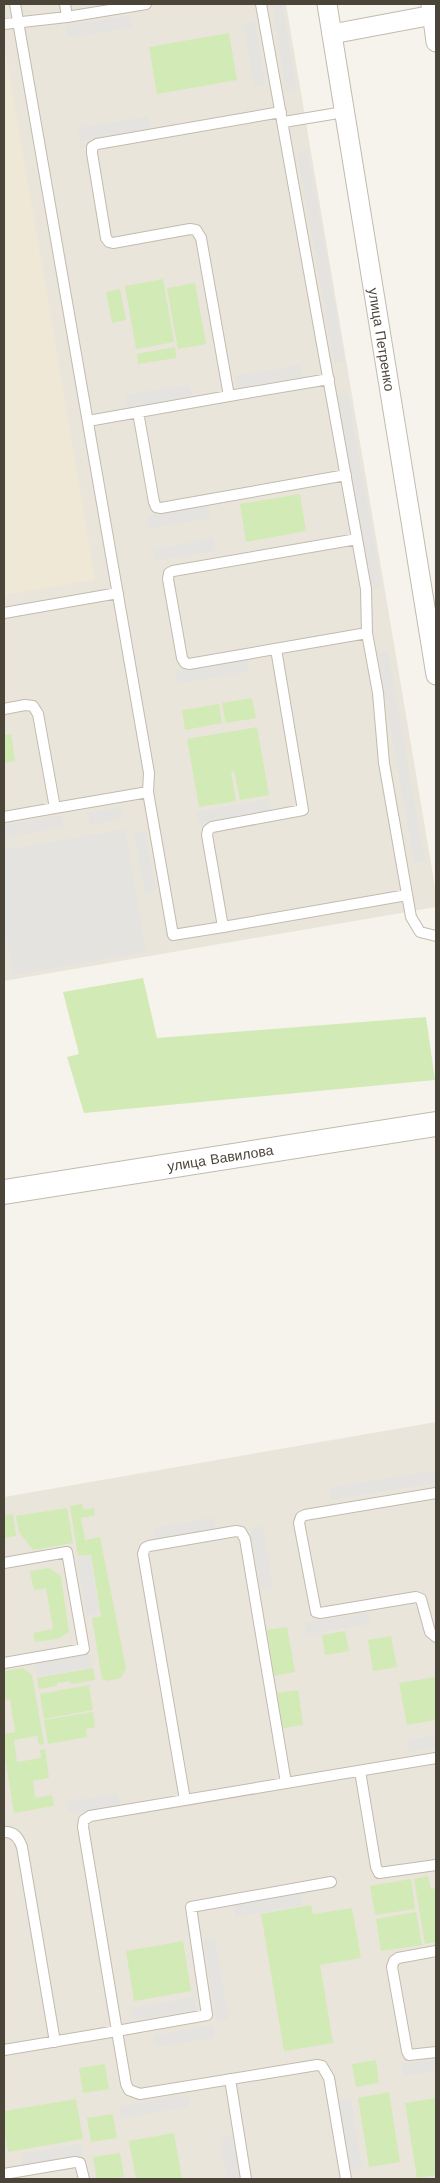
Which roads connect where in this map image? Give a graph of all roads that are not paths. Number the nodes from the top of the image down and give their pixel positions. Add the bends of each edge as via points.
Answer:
1 (15, 4) edge
2 (65, 4) edge
3 (146, 4) edge
4 (261, 4) edge
5 (327, 4) edge
6 (432, 9) edge
7 (68, 17) junction
8 (18, 22) junction
9 (4, 24) edge
10 (332, 34) junction
11 (436, 42) edge
12 (344, 112) junction
13 (282, 117) junction
14 (329, 378) junction
15 (229, 396) junction
16 (138, 412) junction
17 (88, 421) junction
18 (346, 475) junction
19 (357, 539) junction
20 (118, 593) junction
21 (4, 613) edge
22 (368, 633) junction
23 (276, 649) junction
24 (436, 675) edge
25 (4, 708) edge
26 (148, 792) junction
27 (54, 808) junction
28 (4, 817) edge
29 (407, 894) junction
30 (223, 927) junction
31 (436, 936) edge
32 (436, 1124) edge
33 (4, 1192) edge
34 (436, 1493) edge
35 (4, 1562) edge
36 (436, 1637) edge
37 (4, 1663) edge
38 (436, 1758) edge
39 (360, 1771) junction
40 (286, 1783) junction
41 (185, 1800) junction
42 (4, 1832) edge
43 (436, 1865) edge
44 (331, 1882) dead end
45 (436, 1952) edge
46 (117, 2031) junction
47 (55, 2042) junction
48 (4, 2050) edge
49 (436, 2052) edge
50 (230, 2079) junction
51 (4, 2174) edge
52 (84, 2179) edge
53 (246, 2179) edge
54 (346, 2179) edge

1 - 8 lane
2 - 7 lane
3 - 7 lane
4 - 13 lane
5 - 10 street, улица Петренко
6 - 10 street
6 - 11 street
7 - 8 lane
8 - 9 lane
8 - 17 lane
10 - 12 street, улица Петренко
12 - 13 lane
12 - 24 street, улица Петренко
13 - 14 lane
13 - 15 lane via 92,147 109,242 190,230 196,230 201,238
14 - 15 lane
14 - 18 lane
15 - 16 lane
16 - 17 lane
16 - 18 lane via 156,507
17 - 20 lane
18 - 19 lane
19 - 22 lane via 366,589
19 - 23 lane via 169,574 185,663
20 - 21 lane
20 - 26 lane via 149,773
22 - 23 lane
22 - 29 lane via 378,693 384,763
23 - 30 lane via 303,810 208,830
25 - 27 lane via 33,706 38,714
26 - 27 lane
26 - 30 lane via 173,935
27 - 28 lane
29 - 30 lane
29 - 31 lane via 414,926 420,932
32 - 33 street, улица Вавилова
34 - 36 lane via 305,1515 299,1523 316,1612 416,1597 421,1599 430,1632
35 - 37 lane via 67,1552 84,1649
38 - 39 lane
39 - 40 lane
39 - 43 lane via 379,1873
40 - 41 lane
40 - 41 lane via 245,1539 241,1532 236,1531 176,1541 149,1546 143,1554
41 - 46 lane via 90,1816 84,1820
42 - 47 lane via 20,1839 22,1847
44 - 46 lane via 191,1907 206,2015
45 - 49 lane via 398,1958 392,1967 407,2051 414,2056
46 - 47 lane
46 - 50 lane via 126,2084 134,2093
47 - 48 lane
50 - 53 lane
50 - 54 lane via 322,2066 329,2078
51 - 52 lane via 75,2162 80,2163

